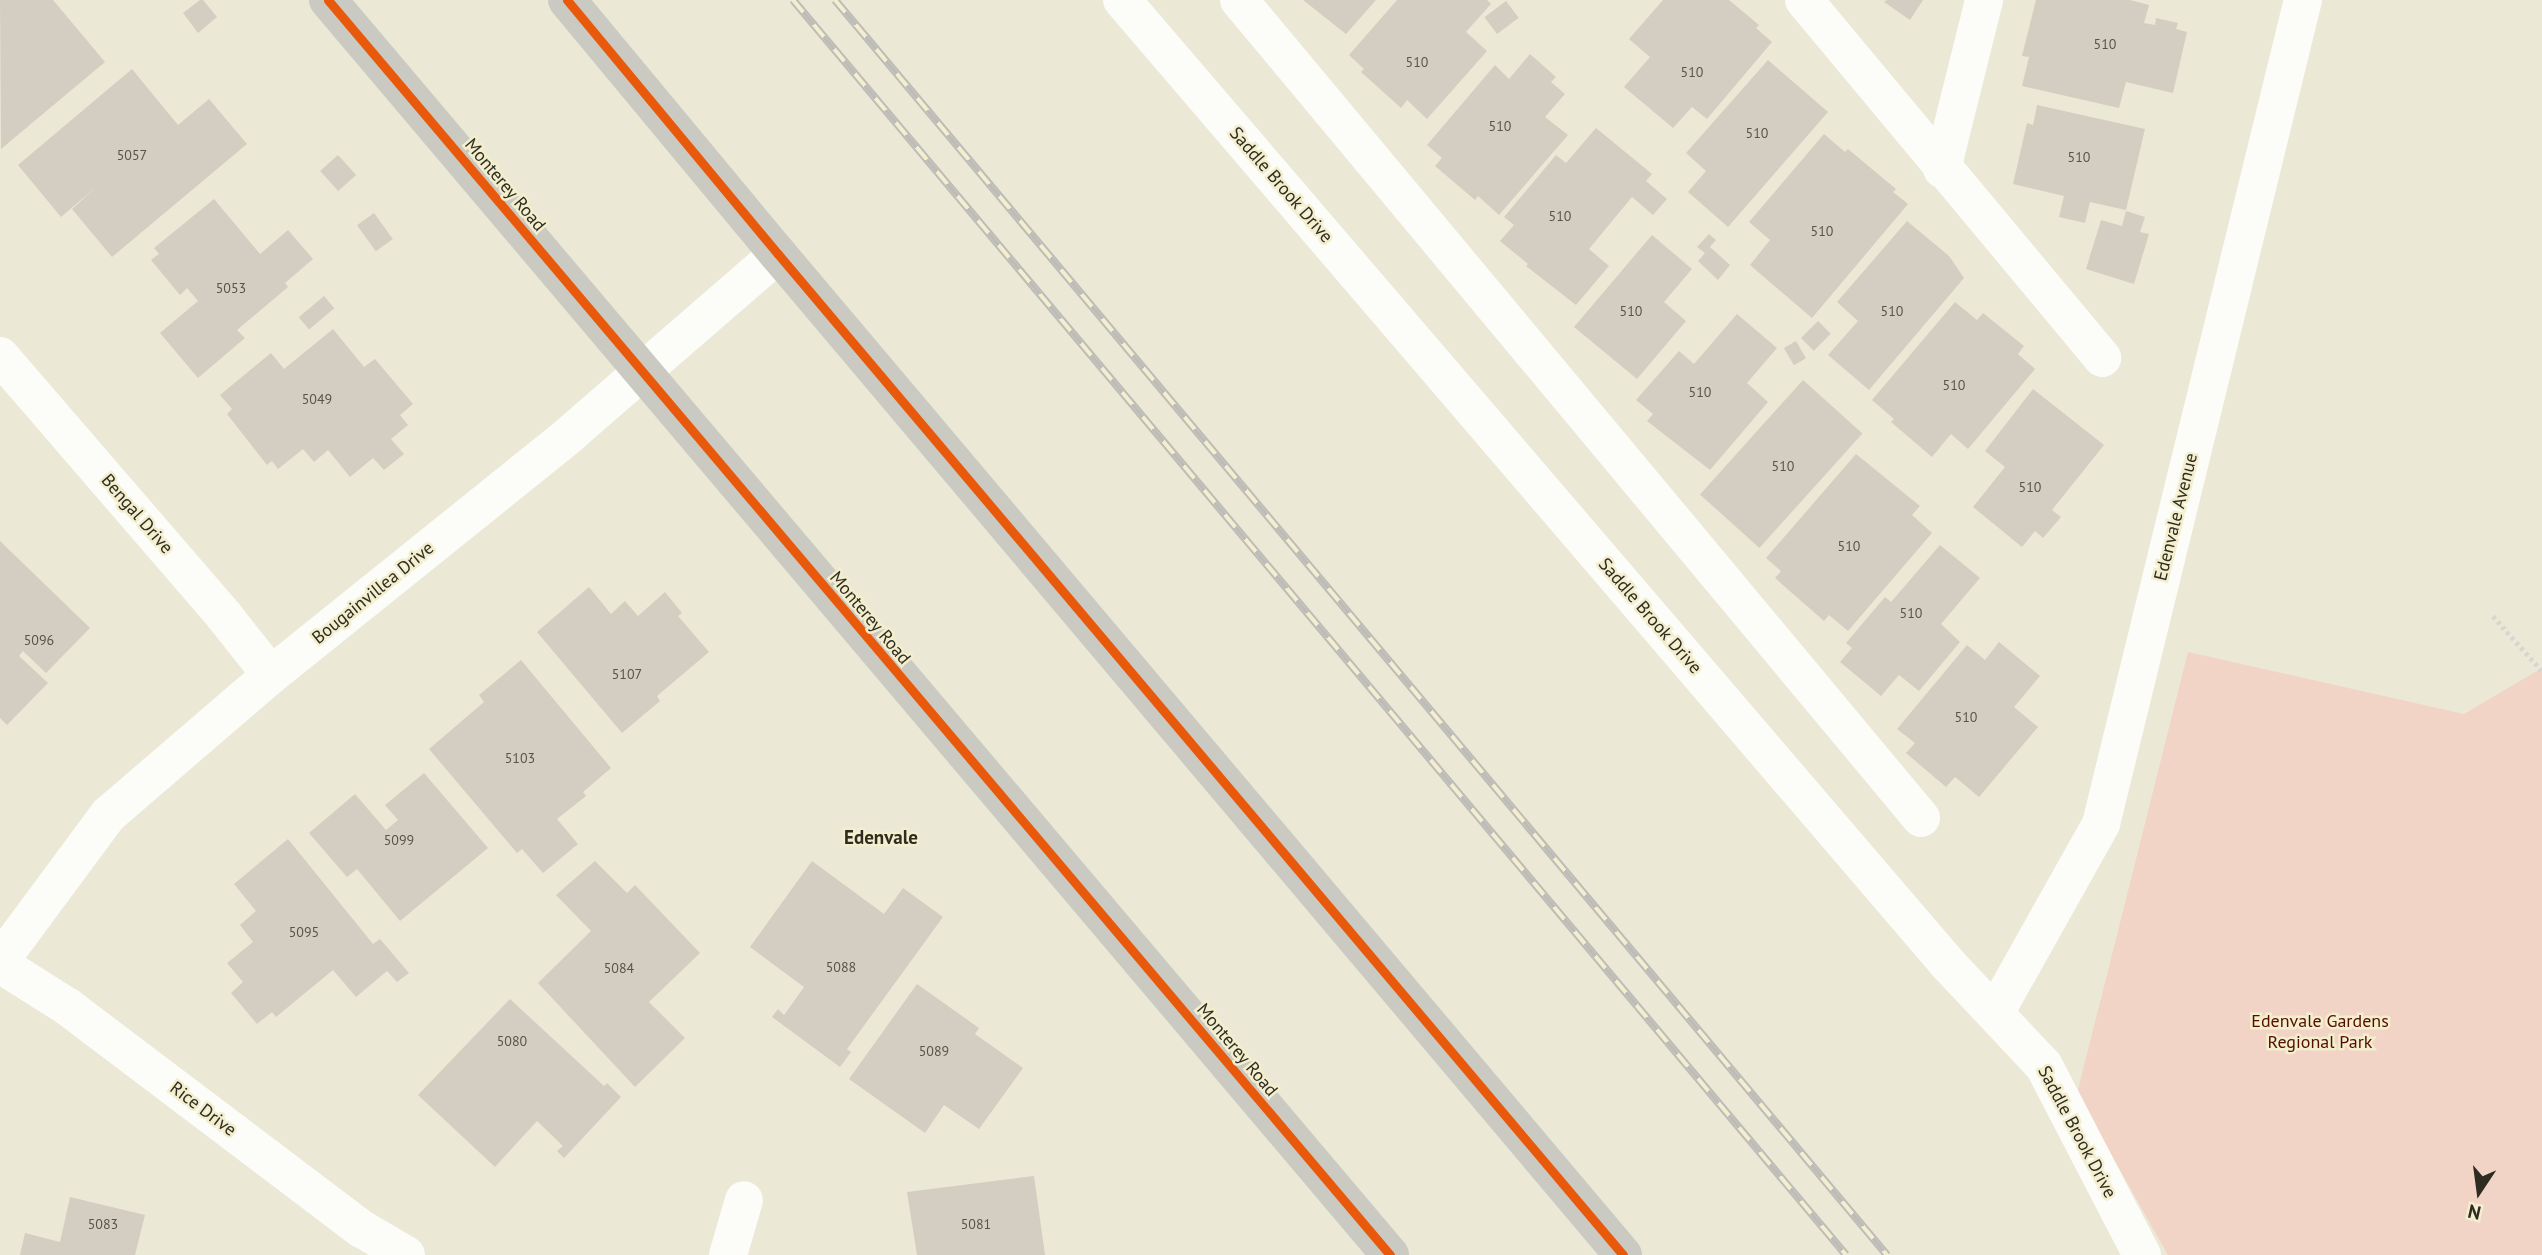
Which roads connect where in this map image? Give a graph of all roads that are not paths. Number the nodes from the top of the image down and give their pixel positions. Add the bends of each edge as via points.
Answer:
1 (328, 0) edge
2 (567, 0) edge
3 (1122, 0) edge
4 (1239, 0) edge
5 (1804, 0) edge
6 (1984, 0) edge
7 (2304, 0) edge
8 (1942, 169) junction
9 (778, 254) junction
10 (0, 356) edge
11 (2102, 358) dead end
12 (641, 373) junction
13 (271, 676) junction
14 (1920, 818) dead end
15 (0, 962) edge
16 (1995, 1013) junction
17 (744, 1200) dead end
18 (406, 1255) edge
19 (728, 1255) edge
20 (1390, 1255) edge
21 (1623, 1255) edge
22 (2142, 1255) edge

1 - 12 main road, Monterey Road
2 - 9 main road
3 - 16 street, Saddle Brook Drive via 1947,963
4 - 14 street
5 - 8 street
6 - 8 street
7 - 16 street, Edenvale Avenue via 2101,824
8 - 11 street
9 - 12 street, Bougainvillea Drive
9 - 21 main road
10 - 13 street, Bengal Drive
12 - 13 street, Bougainvillea Drive
12 - 20 main road, Monterey Road
13 - 15 street, Bougainvillea Drive via 108,815
15 - 18 street, Rice Drive via 68,1007 362,1229
16 - 22 street, Saddle Brook Drive via 2043,1066
17 - 19 street

